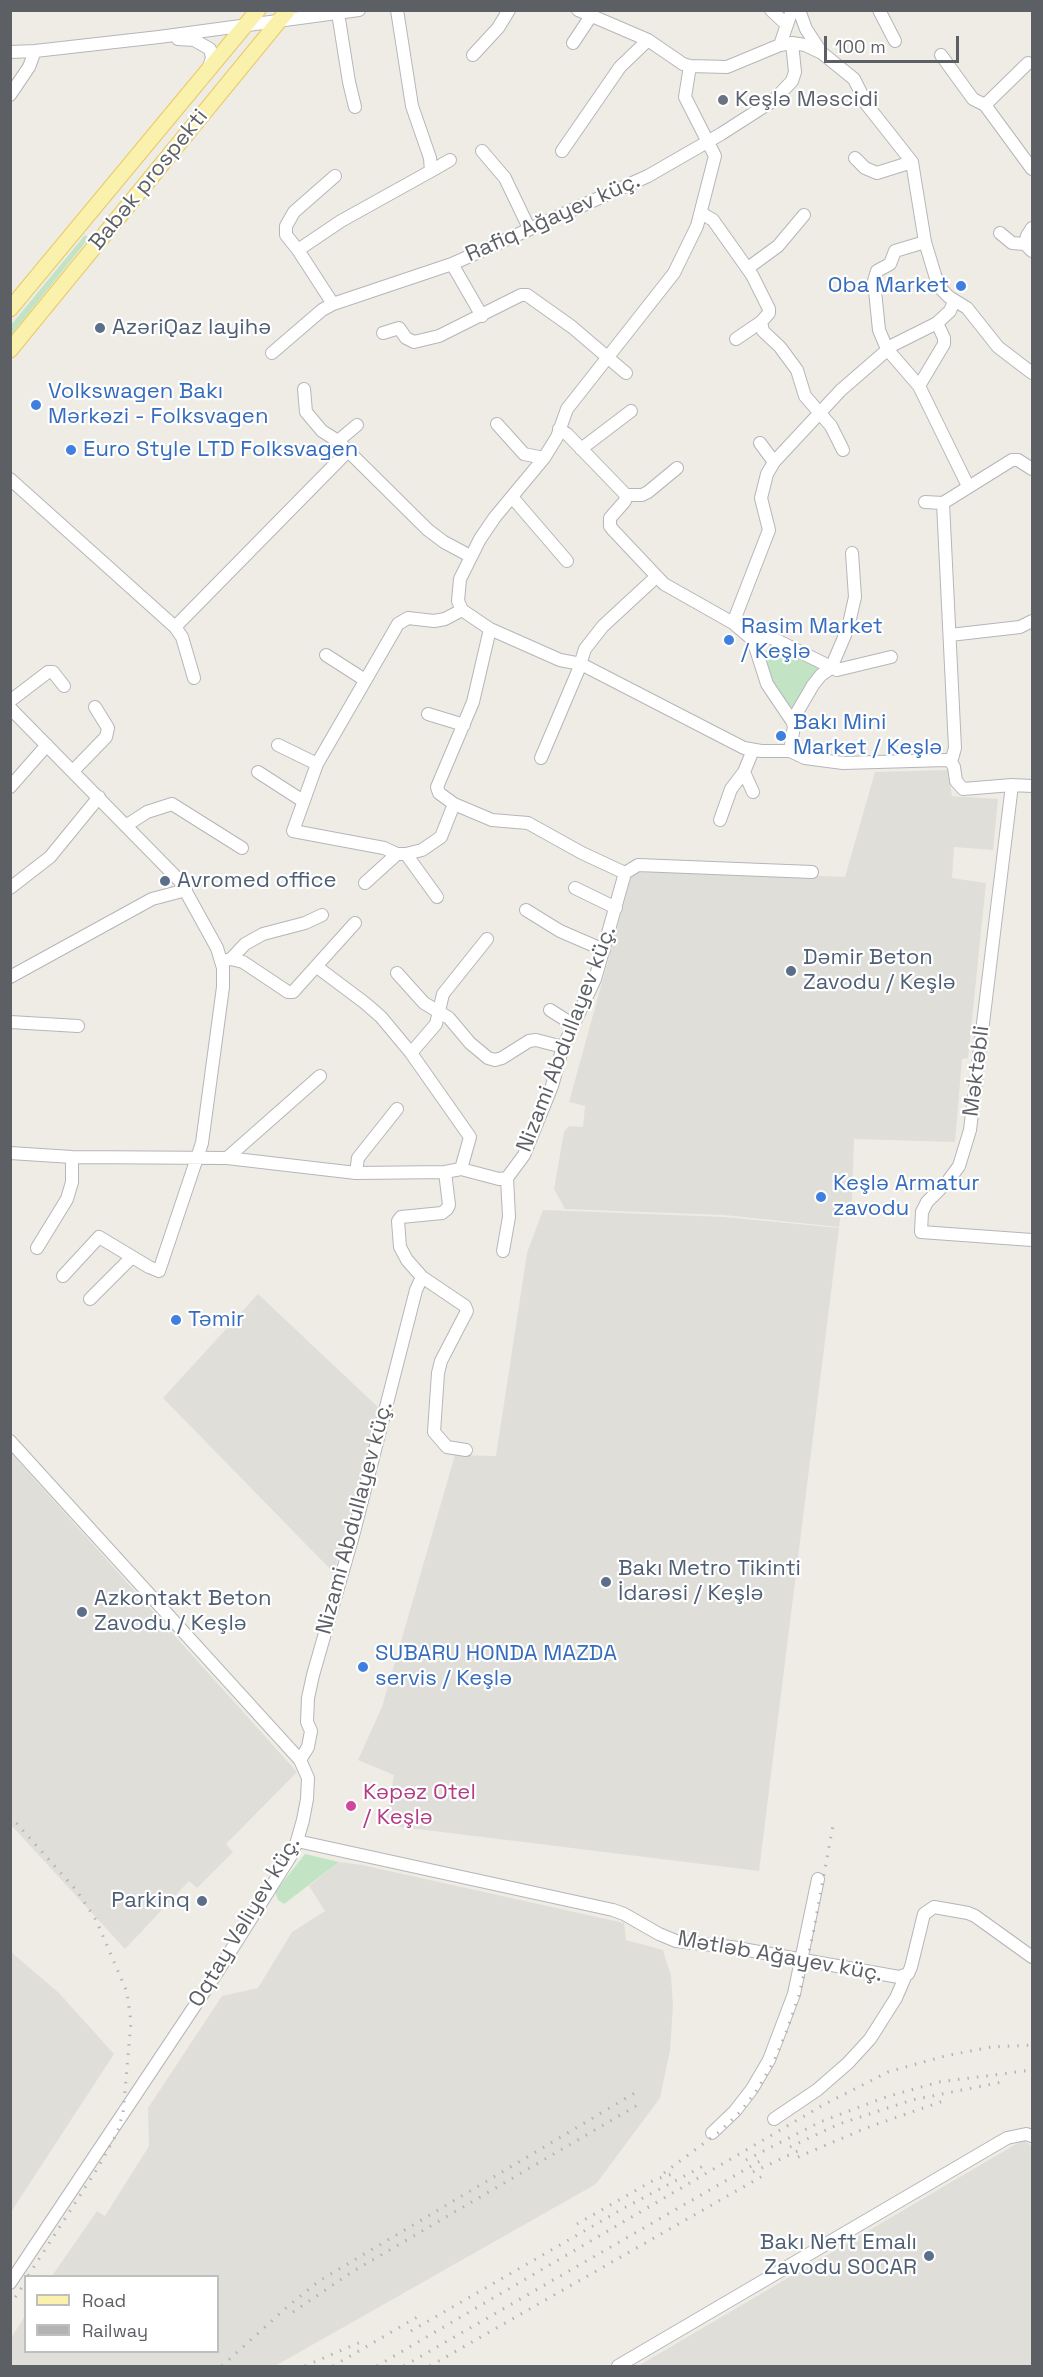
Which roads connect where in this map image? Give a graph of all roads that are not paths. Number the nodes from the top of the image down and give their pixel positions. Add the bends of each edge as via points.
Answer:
1 (258, 10) edge
2 (359, 10) edge
3 (397, 10) edge
4 (509, 10) edge
5 (578, 10) edge
6 (771, 10) edge
7 (792, 10) edge
8 (799, 10) edge
9 (879, 10) edge
10 (338, 13) junction
11 (284, 16) edge
12 (591, 16) junction
13 (246, 25) junction
14 (787, 25) junction
15 (159, 37) junction
16 (648, 40) junction
17 (895, 41) dead end
18 (573, 44) dead end
19 (786, 44) junction
20 (35, 51) junction
21 (10, 52) edge
22 (822, 53) junction
23 (473, 55) dead end
24 (941, 55) dead end
25 (1028, 63) dead end
26 (690, 66) junction
27 (201, 81) junction
28 (10, 95) edge
29 (985, 105) junction
30 (355, 107) dead end
31 (709, 141) junction
32 (482, 151) dead end
33 (562, 151) dead end
34 (855, 158) dead end
35 (450, 160) dead end
36 (912, 162) junction
37 (1032, 169) edge
38 (431, 171) junction
39 (335, 176) dead end
40 (701, 213) junction
41 (804, 215) dead end
42 (529, 228) junction
43 (1032, 228) edge
44 (1000, 233) dead end
45 (926, 242) junction
46 (62, 248) junction
47 (1029, 248) edge
48 (298, 250) junction
49 (452, 264) junction
50 (748, 268) junction
51 (954, 301) junction
52 (333, 304) junction
53 (10, 309) edge
54 (482, 316) junction
55 (10, 319) edge
56 (761, 322) junction
57 (938, 323) junction
58 (29, 327) junction
59 (383, 333) dead end
60 (736, 339) dead end
61 (10, 344) edge
62 (887, 349) junction
63 (10, 350) edge
64 (272, 353) dead end
65 (607, 358) junction
66 (626, 373) dead end
67 (1032, 373) edge
68 (919, 386) junction
69 (304, 389) dead end
70 (631, 411) dead end
71 (818, 413) junction
72 (497, 424) dead end
73 (357, 425) dead end
74 (560, 429) junction
75 (338, 441) junction
76 (760, 443) dead end
77 (581, 449) junction
78 (843, 450) dead end
79 (348, 451) junction
80 (544, 458) junction
81 (774, 462) junction
82 (677, 468) dead end
83 (1032, 469) edge
84 (10, 479) edge
85 (968, 486) junction
86 (626, 495) junction
87 (512, 497) junction
88 (925, 502) dead end
89 (943, 503) junction
90 (852, 553) dead end
91 (470, 556) junction
92 (567, 561) dead end
93 (656, 577) junction
94 (462, 610) junction
95 (1032, 621) edge
96 (733, 623) junction
97 (175, 627) junction
98 (490, 629) junction
99 (950, 635) junction
100 (753, 640) junction
101 (326, 656) dead end
102 (891, 657) dead end
103 (580, 664) junction
104 (831, 668) junction
105 (194, 678) dead end
106 (365, 680) junction
107 (64, 686) dead end
108 (10, 701) edge
109 (95, 707) dead end
110 (10, 708) edge
111 (428, 714) dead end
112 (792, 721) junction
113 (464, 725) junction
114 (47, 745) junction
115 (278, 745) dead end
116 (753, 750) junction
117 (790, 751) junction
118 (541, 758) dead end
119 (951, 762) junction
120 (317, 764) junction
121 (73, 771) junction
122 (258, 772) dead end
123 (744, 772) junction
124 (1012, 785) junction
125 (1032, 786) edge
126 (10, 787) edge
127 (753, 792) dead end
128 (99, 797) junction
129 (303, 801) junction
130 (453, 804) junction
131 (720, 820) dead end
132 (127, 825) junction
133 (242, 848) dead end
134 (402, 854) junction
135 (812, 872) dead end
136 (624, 873) junction
137 (365, 884) dead end
138 (10, 888) edge
139 (575, 888) dead end
140 (186, 890) junction
141 (437, 897) dead end
142 (616, 908) junction
143 (526, 910) dead end
144 (322, 915) dead end
145 (355, 923) dead end
146 (487, 939) dead end
147 (604, 950) junction
148 (226, 960) junction
149 (317, 967) junction
150 (397, 973) dead end
151 (10, 977) edge
152 (550, 1011) dead end
153 (439, 1013) junction
154 (10, 1022) edge
155 (572, 1024) junction
156 (78, 1026) dead end
157 (563, 1047) junction
158 (411, 1053) junction
159 (320, 1076) dead end
160 (397, 1109) dead end
161 (10, 1154) edge
162 (72, 1157) junction
163 (198, 1157) junction
164 (226, 1158) junction
165 (460, 1169) junction
166 (445, 1172) junction
167 (356, 1173) junction
168 (507, 1178) junction
169 (1032, 1240) edge
170 (37, 1248) dead end
171 (503, 1251) dead end
172 (132, 1257) junction
173 (63, 1276) dead end
174 (422, 1277) junction
175 (90, 1299) dead end
176 (10, 1441) edge
177 (466, 1450) dead end
178 (300, 1760) junction
179 (297, 1841) junction
180 (818, 1879) dead end
181 (1032, 1958) edge
182 (802, 1959) junction
183 (905, 1977) junction
184 (774, 2119) dead end
185 (712, 2133) dead end
186 (1032, 2136) edge
187 (10, 2283) edge
188 (618, 2367) edge

1 - 13 main road, Babək prospekti
2 - 10 street
3 - 38 street via 412,106
4 - 23 street
5 - 12 street
6 - 14 street
7 - 14 street
8 - 22 street
9 - 17 street
10 - 11 street
10 - 30 street
11 - 13 street
11 - 58 main road, Babək prospekti
12 - 16 street
12 - 18 street
13 - 15 street
13 - 27 main road, Babək prospekti
14 - 19 street
15 - 20 street
15 - 27 street via 194,40 210,49 212,62
16 - 26 street
16 - 33 street via 620,67
19 - 22 street via 805,45
19 - 26 street via 727,66
19 - 31 street, Rafiq Ağayev küç. via 795,72 785,90
20 - 21 street
20 - 28 street
22 - 36 street via 854,79 867,105
24 - 29 street via 973,99
25 - 29 street
26 - 31 street via 685,97
27 - 46 main road, Babək prospekti
29 - 37 street
31 - 40 street via 715,156
31 - 42 street, Rafiq Ağayev küç. via 648,176
32 - 42 street via 505,177
34 - 36 street via 870,172 877,173
35 - 38 street
36 - 45 street
38 - 48 street
39 - 48 street via 294,212 286,226 286,235
40 - 50 street via 713,220
40 - 65 street via 674,273
41 - 50 street via 778,246
42 - 49 street, Rafiq Ağayev küç.
43 - 47 street via 1027,236
44 - 47 street via 1012,243
45 - 51 street via 938,283
45 - 62 street via 895,251 891,264 875,275 879,330
46 - 53 main road, Babək prospekti
46 - 55 main road via 45,277
48 - 52 street
49 - 52 street, Rafiq Ağayev küç.
49 - 54 street
50 - 56 street via 769,309
51 - 57 street
51 - 67 street via 967,308 998,347
52 - 64 street, Rafiq Ağayev küç.
54 - 59 street via 422,341 406,338 399,328
54 - 65 street via 527,295 565,321
56 - 60 street
56 - 71 street via 763,331 797,370 803,392
57 - 62 street
57 - 68 street via 944,344
58 - 61 main road
58 - 63 main road, Babək prospekti
62 - 68 street
62 - 71 street
65 - 66 street
65 - 74 street via 567,409
68 - 85 street
69 - 75 street via 306,412 322,431
70 - 77 street
71 - 78 street via 831,426
71 - 81 street
72 - 80 street via 524,454
73 - 75 street
74 - 77 street
74 - 80 street
75 - 79 street
76 - 81 street
77 - 86 street
79 - 91 street via 428,530
79 - 97 street
80 - 87 street
81 - 96 street via 760,498 769,530
82 - 86 street via 648,492
83 - 85 street via 1012,460
84 - 97 street
85 - 89 street
86 - 93 street via 611,515 610,526
87 - 91 street
87 - 92 street
88 - 89 street
89 - 99 street
90 - 104 street via 855,597 848,628
91 - 94 street via 457,588
93 - 96 street
93 - 103 street via 603,626 585,649
94 - 98 street
94 - 106 street via 434,621 404,619
95 - 99 street via 1020,627
96 - 100 street
97 - 105 street via 182,637
98 - 103 street via 560,660
98 - 113 street
99 - 119 street via 955,748
100 - 104 street via 772,638
100 - 112 street via 767,684
101 - 106 street
102 - 104 street via 844,670
103 - 116 street
103 - 118 street
104 - 112 street via 813,685
106 - 120 street
107 - 108 street via 53,672 48,672
109 - 121 street via 108,728 106,736
110 - 114 street
111 - 113 street
112 - 117 street
113 - 130 street via 437,787
114 - 121 street
114 - 126 street
115 - 120 street
116 - 117 street
116 - 123 street
117 - 119 street via 805,758 843,763
119 - 124 street via 956,781 963,789
120 - 129 street
121 - 128 street
122 - 129 street
123 - 127 street
123 - 131 street via 731,789
124 - 125 street
124 - 169 street, Məktəbli via 970,1130 959,1166 922,1212 921,1232
128 - 132 street
128 - 138 street via 50,857
129 - 134 street via 293,831
130 - 134 street via 441,837 422,850
130 - 136 street via 492,820 528,823
132 - 133 street via 147,812 172,804
132 - 140 street
134 - 137 street
134 - 141 street
135 - 136 street via 638,865
136 - 142 street, Nizami Abdullayev küç.
139 - 142 street
140 - 148 street
140 - 151 street via 152,899
142 - 147 street, Nizami Abdullayev küç.
143 - 147 street via 560,931
144 - 148 street via 263,934
145 - 149 street
146 - 153 street via 443,994
147 - 155 street, Nizami Abdullayev küç. via 589,994
148 - 149 street via 243,962 291,993
148 - 163 street via 206,1123
149 - 158 street via 365,1003
150 - 153 street via 424,1003
152 - 155 street
153 - 157 street via 449,1018 470,1043 495,1060 529,1041
153 - 158 street via 430,1033
154 - 156 street
155 - 157 street, Nizami Abdullayev küç.
157 - 168 street, Nizami Abdullayev küç. via 524,1155
158 - 165 street via 470,1137
159 - 164 street
160 - 167 street via 358,1158
161 - 162 street, Nizami Abdullayev küç.
162 - 163 street, Nizami Abdullayev küç.
162 - 170 street via 67,1199
163 - 164 street, Nizami Abdullayev küç.
163 - 172 street via 159,1270
164 - 167 street, Nizami Abdullayev küç.
165 - 166 street, Nizami Abdullayev küç.
165 - 168 street, Nizami Abdullayev küç.
166 - 167 street, Nizami Abdullayev küç.
166 - 174 street via 447,1209 442,1213 406,1215 398,1221 400,1247
168 - 171 street via 509,1217
172 - 173 street via 99,1238
172 - 175 street
174 - 177 street via 467,1311 439,1367 434,1432 447,1447
174 - 178 street, Nizami Abdullayev küç. via 313,1675 307,1722 311,1731
176 - 178 street, Oqtay Vəliyev küç.
178 - 179 street, Oqtay Vəliyev küç. via 308,1787
179 - 182 street, Mətləb Ağayev küç. via 613,1910 676,1941
179 - 187 street, Oqtay Vəliyev küç. via 216,1974
180 - 182 street
181 - 183 street, Mətləb Ağayev küç. via 975,1916 934,1907 924,1914
182 - 183 street, Mətləb Ağayev küç.
182 - 185 street via 789,2011 768,2060 741,2104
183 - 184 street via 885,2018 863,2047 817,2090
186 - 188 street via 1007,2138

